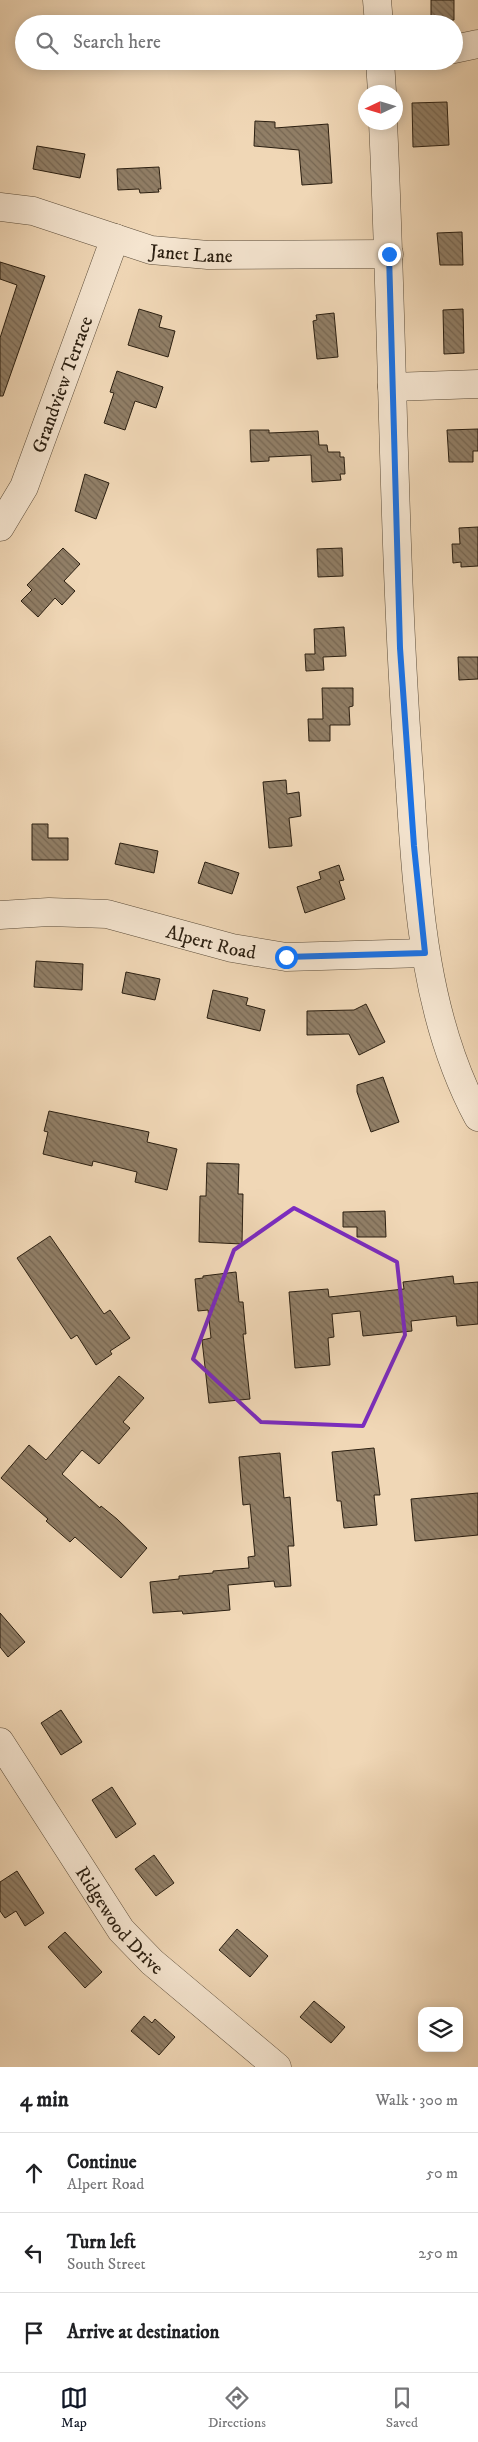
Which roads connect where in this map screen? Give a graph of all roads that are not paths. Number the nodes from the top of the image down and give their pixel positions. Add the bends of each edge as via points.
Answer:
1 (378, 0) edge
2 (378, 15) edge
3 (478, 44) edge
4 (463, 47) edge
5 (381, 70) edge
6 (382, 85) edge
7 (383, 130) edge
8 (0, 207) edge
9 (115, 238) junction
10 (389, 254) junction
11 (478, 384) edge
12 (392, 388) junction
13 (0, 527) edge
14 (0, 915) edge
15 (425, 953) junction
16 (478, 1117) edge
17 (0, 1742) edge
18 (277, 2067) edge

1 - 2 street
3 - 4 street
5 - 6 street
7 - 10 street
8 - 9 street, Janet Lane via 33,211
9 - 10 street, Janet Lane via 151,250 208,255
9 - 13 street, Grandview Terrace via 24,487
10 - 12 street
11 - 12 street
12 - 15 street via 400,648
14 - 15 street, Alpert Road via 49,912 106,914 232,948 286,957
15 - 16 street via 433,999 448,1050
17 - 18 street, Ridgewood Drive via 121,1930 152,1962

